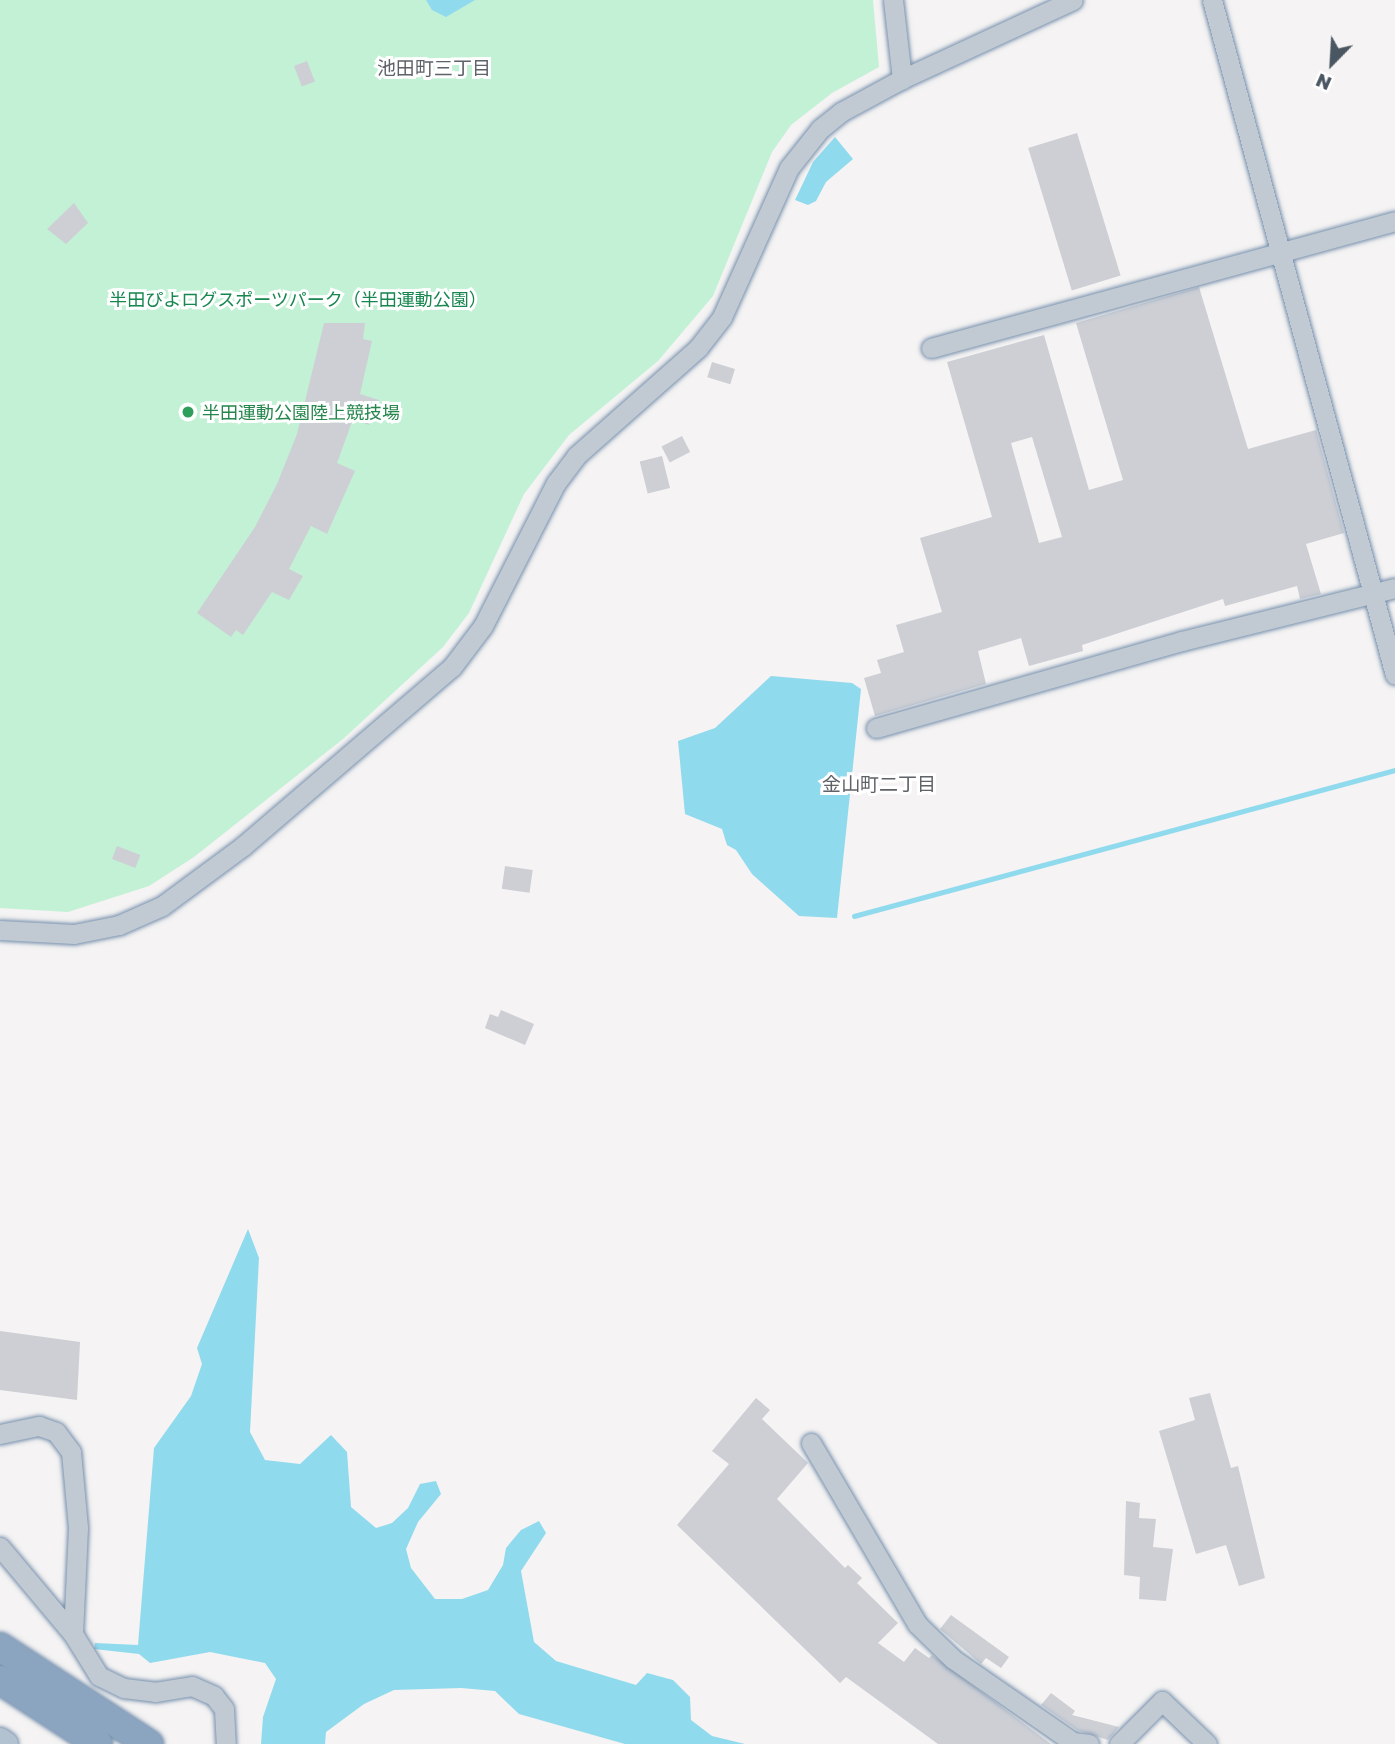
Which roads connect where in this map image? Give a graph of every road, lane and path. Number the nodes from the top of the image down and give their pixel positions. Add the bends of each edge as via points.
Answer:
1 (893, 0) edge
2 (1073, 0) edge
3 (1212, 0) edge
4 (902, 79) junction
5 (1395, 221) edge
6 (1282, 251) junction
7 (931, 348) dead end
8 (1395, 588) edge
9 (1372, 594) junction
10 (1395, 675) edge
11 (876, 728) dead end
12 (0, 930) edge
13 (0, 1434) edge
14 (811, 1443) dead end
15 (0, 1547) edge
16 (73, 1634) junction
17 (0, 1647) edge
18 (0, 1680) edge
19 (0, 1740) edge
20 (6, 1744) edge
21 (97, 1744) edge
22 (149, 1744) edge
23 (226, 1744) edge
24 (1089, 1744) edge
25 (1119, 1744) edge
26 (1207, 1744) edge

1 - 4 street
2 - 4 street
3 - 6 street
4 - 12 street via 841,112 820,129 789,168 722,317 698,348 576,456 556,483 483,626 452,667 243,846 162,906 118,925 74,934
5 - 6 street
6 - 7 street
6 - 9 street
8 - 9 street
9 - 10 street
9 - 11 street via 1182,641
13 - 16 street via 38,1426 56,1432 71,1451 78,1528
14 - 24 street via 918,1624 953,1659 1073,1742
15 - 16 street
16 - 23 street via 99,1676 124,1688 155,1692 192,1686 214,1696 225,1709
17 - 22 highway
18 - 21 highway
19 - 20 main road
25 - 26 street via 1162,1702

